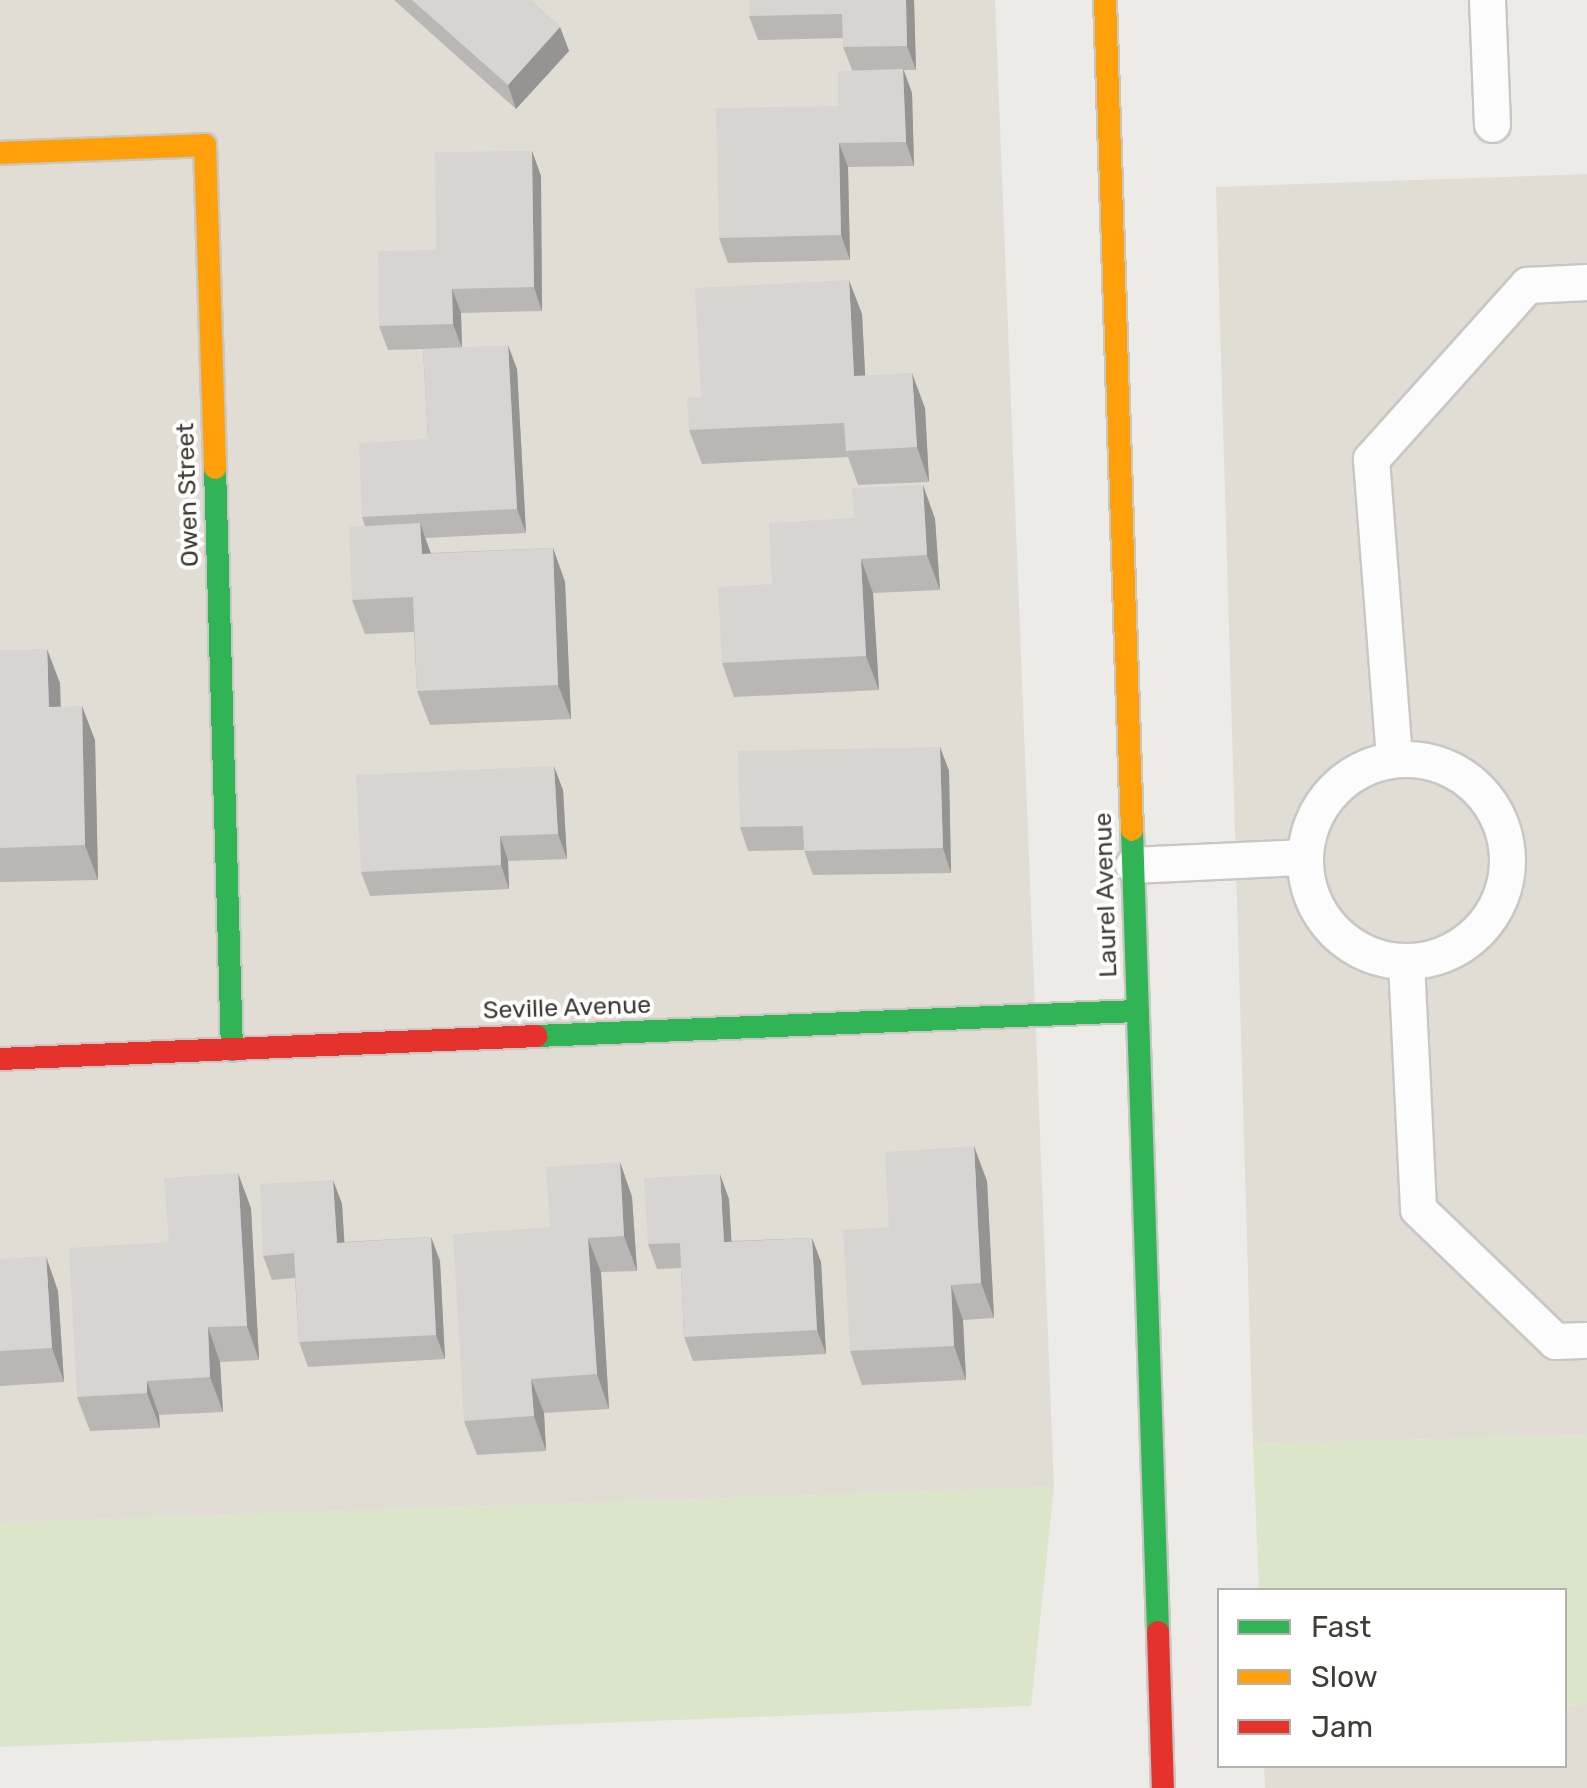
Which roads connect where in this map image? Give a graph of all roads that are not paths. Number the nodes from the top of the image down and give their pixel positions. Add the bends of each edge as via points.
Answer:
1 (1105, 0) edge
2 (1486, 0) edge
3 (1492, 124) dead end
4 (0, 153) edge
5 (1587, 282) edge
6 (1394, 758) junction
7 (1304, 857) junction
8 (1133, 865) junction
9 (1406, 962) junction
10 (1137, 1011) junction
11 (232, 1050) junction
12 (0, 1059) edge
13 (1587, 1340) edge
14 (1163, 1788) edge

1 - 8 street, Laurel Avenue
2 - 3 lane
4 - 11 street, Owen Street via 205,145
5 - 6 lane via 1528,285 1371,460
6 - 7 lane via 1366,767 1331,793 1309,829
6 - 9 lane via 1457,773 1482,794 1500,822 1508,854 1505,886 1468,941
7 - 8 lane
7 - 9 lane via 1315,903 1345,942 1373,957
8 - 10 street, Laurel Avenue
9 - 13 lane via 1418,1209 1555,1341
10 - 11 street, Seville Avenue
10 - 14 street, Laurel Avenue
11 - 12 street, Seville Avenue

